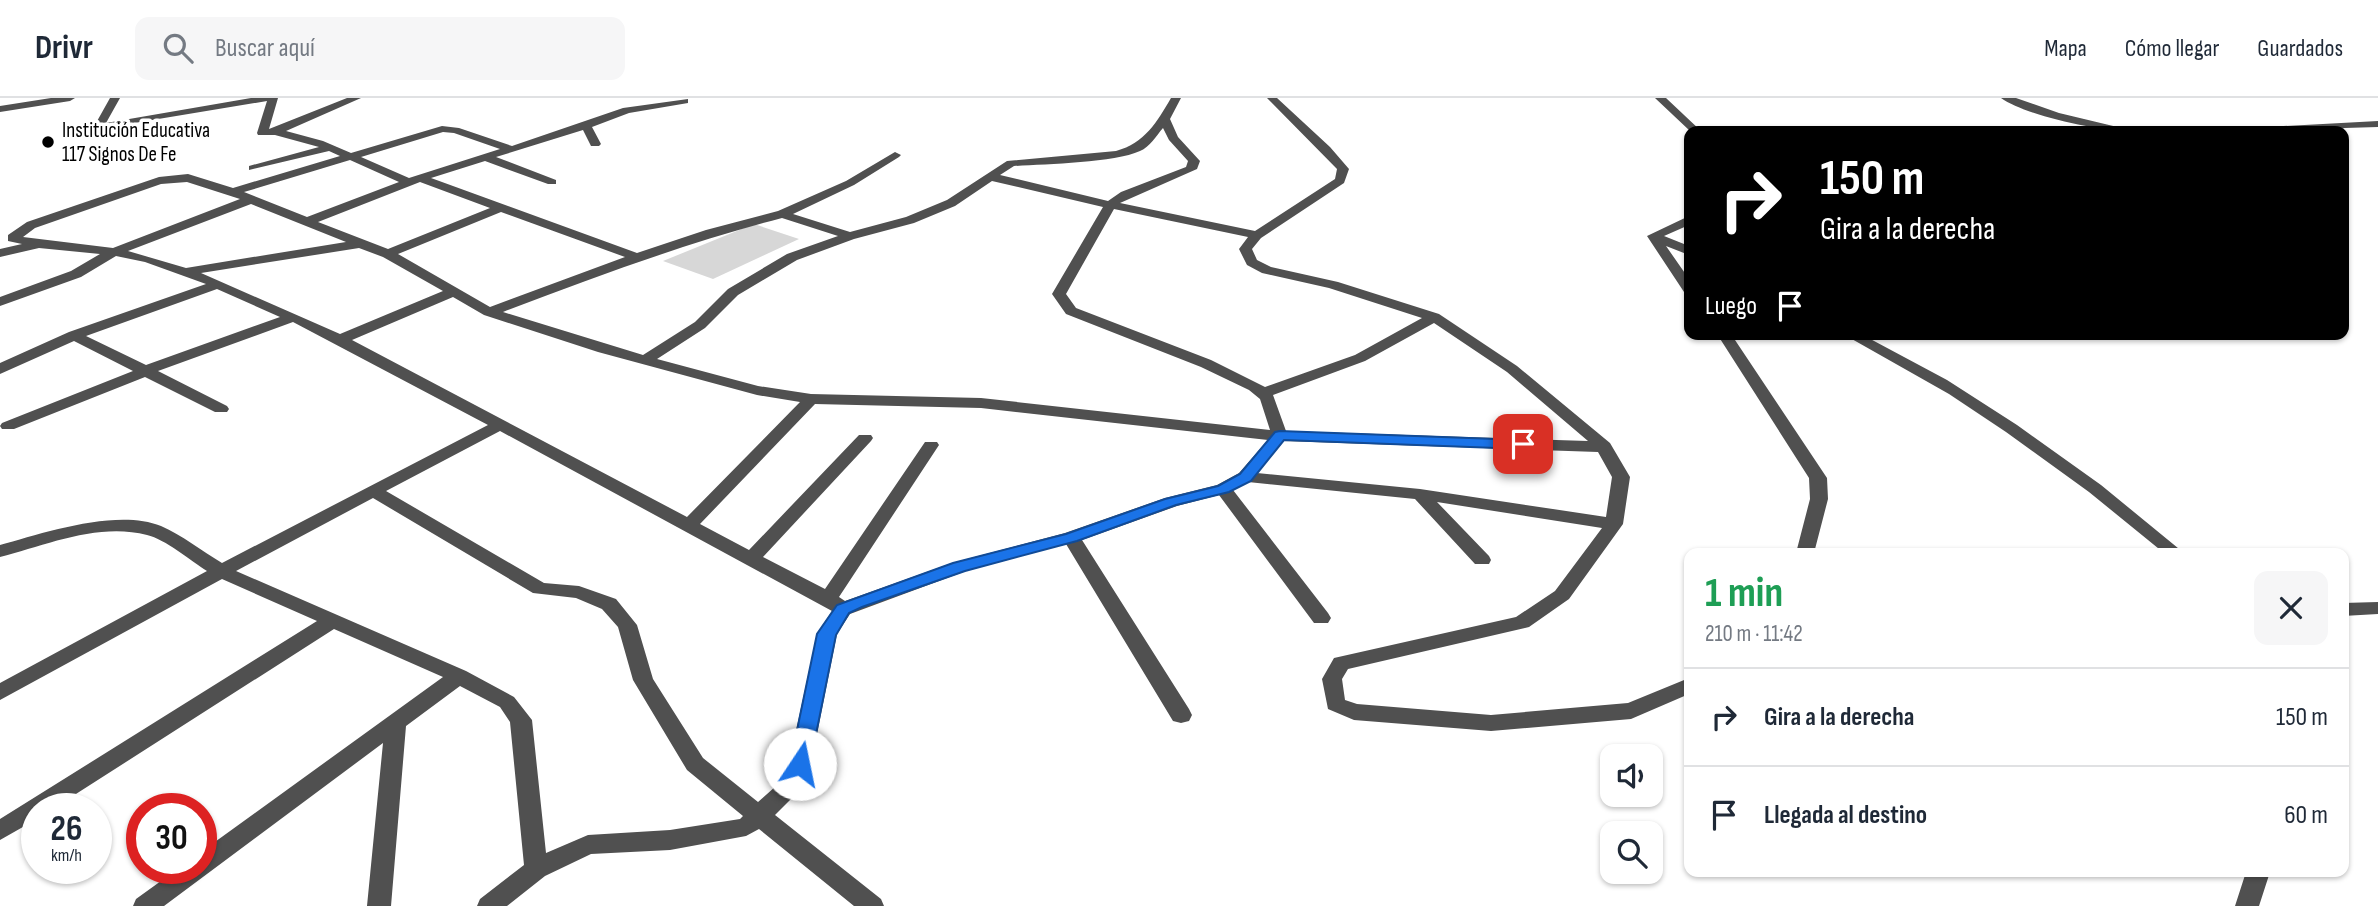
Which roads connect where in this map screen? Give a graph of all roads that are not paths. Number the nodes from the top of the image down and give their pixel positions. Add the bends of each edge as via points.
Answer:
1 (71, 98) edge
2 (115, 98) edge
3 (271, 98) edge
4 (356, 98) edge
5 (1176, 98) edge
6 (1272, 98) edge
7 (1660, 98) edge
8 (2006, 98) edge
9 (684, 101) dead end
10 (3, 106) edge
11 (1164, 118) junction
12 (2378, 124) edge
13 (586, 126) junction
14 (1691, 126) edge
15 (2105, 126) edge
16 (2341, 126) edge
17 (275, 132) junction
18 (595, 144) dead end
19 (328, 148) junction
20 (511, 149) junction
21 (895, 155) dead end
22 (346, 156) junction
23 (485, 157) junction
24 (253, 168) dead end
25 (992, 177) junction
26 (415, 180) junction
27 (552, 181) dead end
28 (233, 192) junction
29 (252, 199) junction
30 (1110, 205) junction
31 (502, 206) junction
32 (782, 214) junction
33 (308, 221) junction
34 (1684, 222) edge
35 (1257, 235) junction
36 (850, 236) junction
37 (1653, 236) junction
38 (39, 244) junction
39 (363, 244) junction
40 (1684, 249) edge
41 (114, 252) junction
42 (0, 253) edge
43 (388, 254) junction
44 (637, 257) junction
45 (187, 272) junction
46 (1684, 282) edge
47 (219, 284) junction
48 (453, 292) junction
49 (0, 302) edge
50 (489, 312) junction
51 (293, 317) junction
52 (1434, 317) junction
53 (74, 335) junction
54 (339, 340) junction
55 (1728, 340) edge
56 (1861, 340) edge
57 (644, 361) junction
58 (0, 369) edge
59 (145, 371) junction
60 (1264, 393) junction
61 (811, 399) junction
62 (221, 408) dead end
63 (500, 425) junction
64 (8, 426) dead end
65 (1280, 436) junction
66 (865, 438) dead end
67 (931, 445) dead end
68 (1604, 447) junction
69 (1245, 477) junction
70 (1223, 489) junction
71 (373, 491) junction
72 (1420, 494) junction
73 (1614, 524) junction
74 (689, 526) junction
75 (1071, 537) junction
76 (1806, 548) edge
77 (2169, 548) edge
78 (0, 551) edge
79 (751, 559) junction
80 (1482, 560) dead end
81 (221, 571) junction
82 (836, 604) junction
83 (2378, 608) edge
84 (2349, 610) edge
85 (1321, 618) dead end
86 (332, 621) junction
87 (459, 676) junction
88 (1684, 687) edge
89 (0, 692) edge
90 (1181, 715) dead end
91 (396, 722) junction
92 (758, 816) junction
93 (0, 831) edge
94 (217, 854) edge
95 (536, 869) junction
96 (2257, 877) edge
97 (175, 884) edge
98 (145, 906) edge
99 (379, 906) edge
100 (489, 906) edge
101 (872, 906) edge
102 (2247, 906) edge

1 - 10 street
2 - 3 street via 102,127
3 - 17 street via 261,132
4 - 17 street
5 - 11 street
6 - 35 street via 1287,118 1332,154 1343,169 1340,181
7 - 14 street
8 - 15 street via 2056,116
9 - 13 street via 627,110
11 - 25 street via 1136,149 1021,160
11 - 30 street via 1173,138 1195,162 1191,169
12 - 16 street
13 - 18 street
13 - 20 street
17 - 19 street
19 - 22 street
19 - 24 street
20 - 22 street via 449,128
20 - 23 street
21 - 32 street via 850,183
22 - 26 street
22 - 28 street
23 - 26 street
23 - 27 street
25 - 30 street
25 - 36 street via 951,203
26 - 31 street
26 - 33 street
28 - 29 street
28 - 38 street via 188,178 159,181 31,225 13,238
29 - 33 street
29 - 41 street
30 - 35 street
30 - 60 street via 1059,294 1071,311 1208,364
31 - 43 street
31 - 44 street
32 - 36 street
32 - 44 street
33 - 39 street
34 - 37 street
35 - 52 street via 1245,249 1252,262 1267,270
36 - 57 street via 792,257 733,292 700,325
37 - 40 street
37 - 46 street
38 - 41 street
38 - 42 street
39 - 43 street
39 - 45 street
41 - 45 street
41 - 49 street via 76,274
43 - 48 street
44 - 50 street
45 - 47 street
47 - 51 street
47 - 53 street
48 - 50 street
48 - 54 street
50 - 57 street
51 - 54 street
51 - 59 street
52 - 60 street via 1360,358
52 - 68 street via 1512,369
53 - 58 street
53 - 59 street
54 - 63 street
55 - 76 street via 1818,478 1819,499
56 - 77 street via 1953,390 2052,456
57 - 61 street
59 - 62 street
59 - 64 street
60 - 65 street
61 - 65 street via 981,403
61 - 74 street
63 - 71 street
63 - 74 street
65 - 68 street
65 - 69 street
66 - 79 street
67 - 82 street
68 - 73 street via 1620,477
69 - 70 street
69 - 72 street
70 - 75 street
70 - 85 street
71 - 81 street
71 - 92 street via 540,589 579,592 609,604 627,625 643,680 695,764
72 - 73 street
72 - 80 street
73 - 88 street via 1562,595 1522,622 1341,663 1332,679 1335,704 1354,712 1491,723 1631,711
74 - 79 street
75 - 82 street
75 - 90 street
78 - 81 street via 70,532 116,526 154,530
79 - 82 street
81 - 86 street
81 - 89 street
82 - 92 street via 800,764 784,792
83 - 84 street
86 - 87 street
86 - 93 street
87 - 91 street
87 - 95 street via 507,702 521,720
91 - 94 street
91 - 99 street
92 - 95 street via 746,827 696,836 588,845
92 - 101 street
95 - 100 street
96 - 102 street
97 - 98 street

